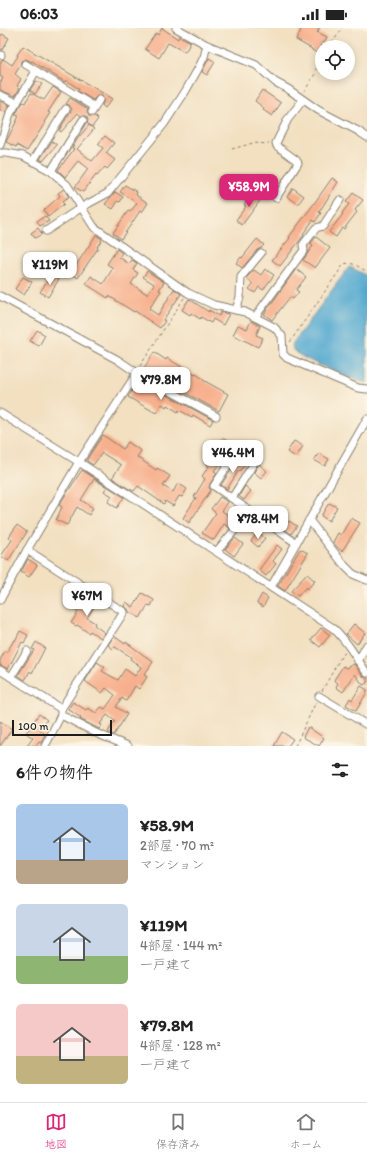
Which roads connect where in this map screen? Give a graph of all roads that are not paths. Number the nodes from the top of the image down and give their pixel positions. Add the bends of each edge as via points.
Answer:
1 (176, 28) edge
2 (207, 45) junction
3 (25, 64) dead end
4 (36, 71) junction
5 (0, 95) edge
6 (302, 98) junction
7 (100, 100) dead end
8 (17, 103) junction
9 (66, 109) dead end
10 (83, 120) dead end
11 (367, 137) edge
12 (0, 145) edge
13 (0, 153) edge
14 (33, 161) junction
15 (51, 171) junction
16 (276, 198) dead end
17 (340, 200) dead end
18 (82, 207) junction
19 (46, 231) dead end
20 (260, 253) dead end
21 (0, 296) edge
22 (236, 310) junction
23 (256, 317) junction
24 (137, 373) junction
25 (367, 389) edge
26 (0, 413) edge
27 (216, 416) dead end
28 (367, 418) edge
29 (223, 443) dead end
30 (236, 453) junction
31 (80, 462) junction
32 (232, 498) junction
33 (308, 520) junction
34 (240, 524) dead end
35 (296, 542) junction
36 (27, 550) junction
37 (217, 551) junction
38 (367, 580) edge
39 (271, 587) junction
40 (0, 600) edge
41 (367, 645) edge
42 (27, 651) dead end
43 (358, 661) junction
44 (0, 670) edge
45 (367, 673) edge
46 (11, 677) junction
47 (318, 696) dead end
48 (61, 712) junction
49 (367, 725) edge
50 (46, 746) edge
51 (128, 746) edge

1 - 2 street
2 - 6 street via 256,65 276,82
2 - 18 street via 198,69 164,124 108,193
3 - 4 street
4 - 7 street via 94,110
4 - 8 street
5 - 8 street
6 - 11 street via 318,110
6 - 16 street via 288,119 276,145 298,164
8 - 12 street via 10,114
9 - 14 street
10 - 15 street
13 - 14 street via 24,156
14 - 15 street
15 - 18 street via 67,185
17 - 23 street via 323,226 316,228 303,245 304,250
18 - 19 street
18 - 22 street via 94,227 188,293 214,305
20 - 22 street via 241,277 240,297
21 - 24 street via 118,360
22 - 23 street
23 - 25 street via 274,327 282,336 283,354 286,358 358,388
24 - 27 street
24 - 31 street
26 - 31 street
28 - 33 street
29 - 30 street
30 - 32 street via 214,486
30 - 32 street via 254,463
31 - 36 street
31 - 37 street
32 - 35 street
33 - 35 street
33 - 38 street via 345,566 353,574
34 - 37 street
35 - 39 street
36 - 40 street
36 - 48 street via 124,612
37 - 39 street
39 - 43 street via 333,628 344,638
41 - 43 street
42 - 46 street
43 - 45 street
44 - 46 street
46 - 48 street
47 - 49 street
48 - 50 street
48 - 51 street via 98,734

